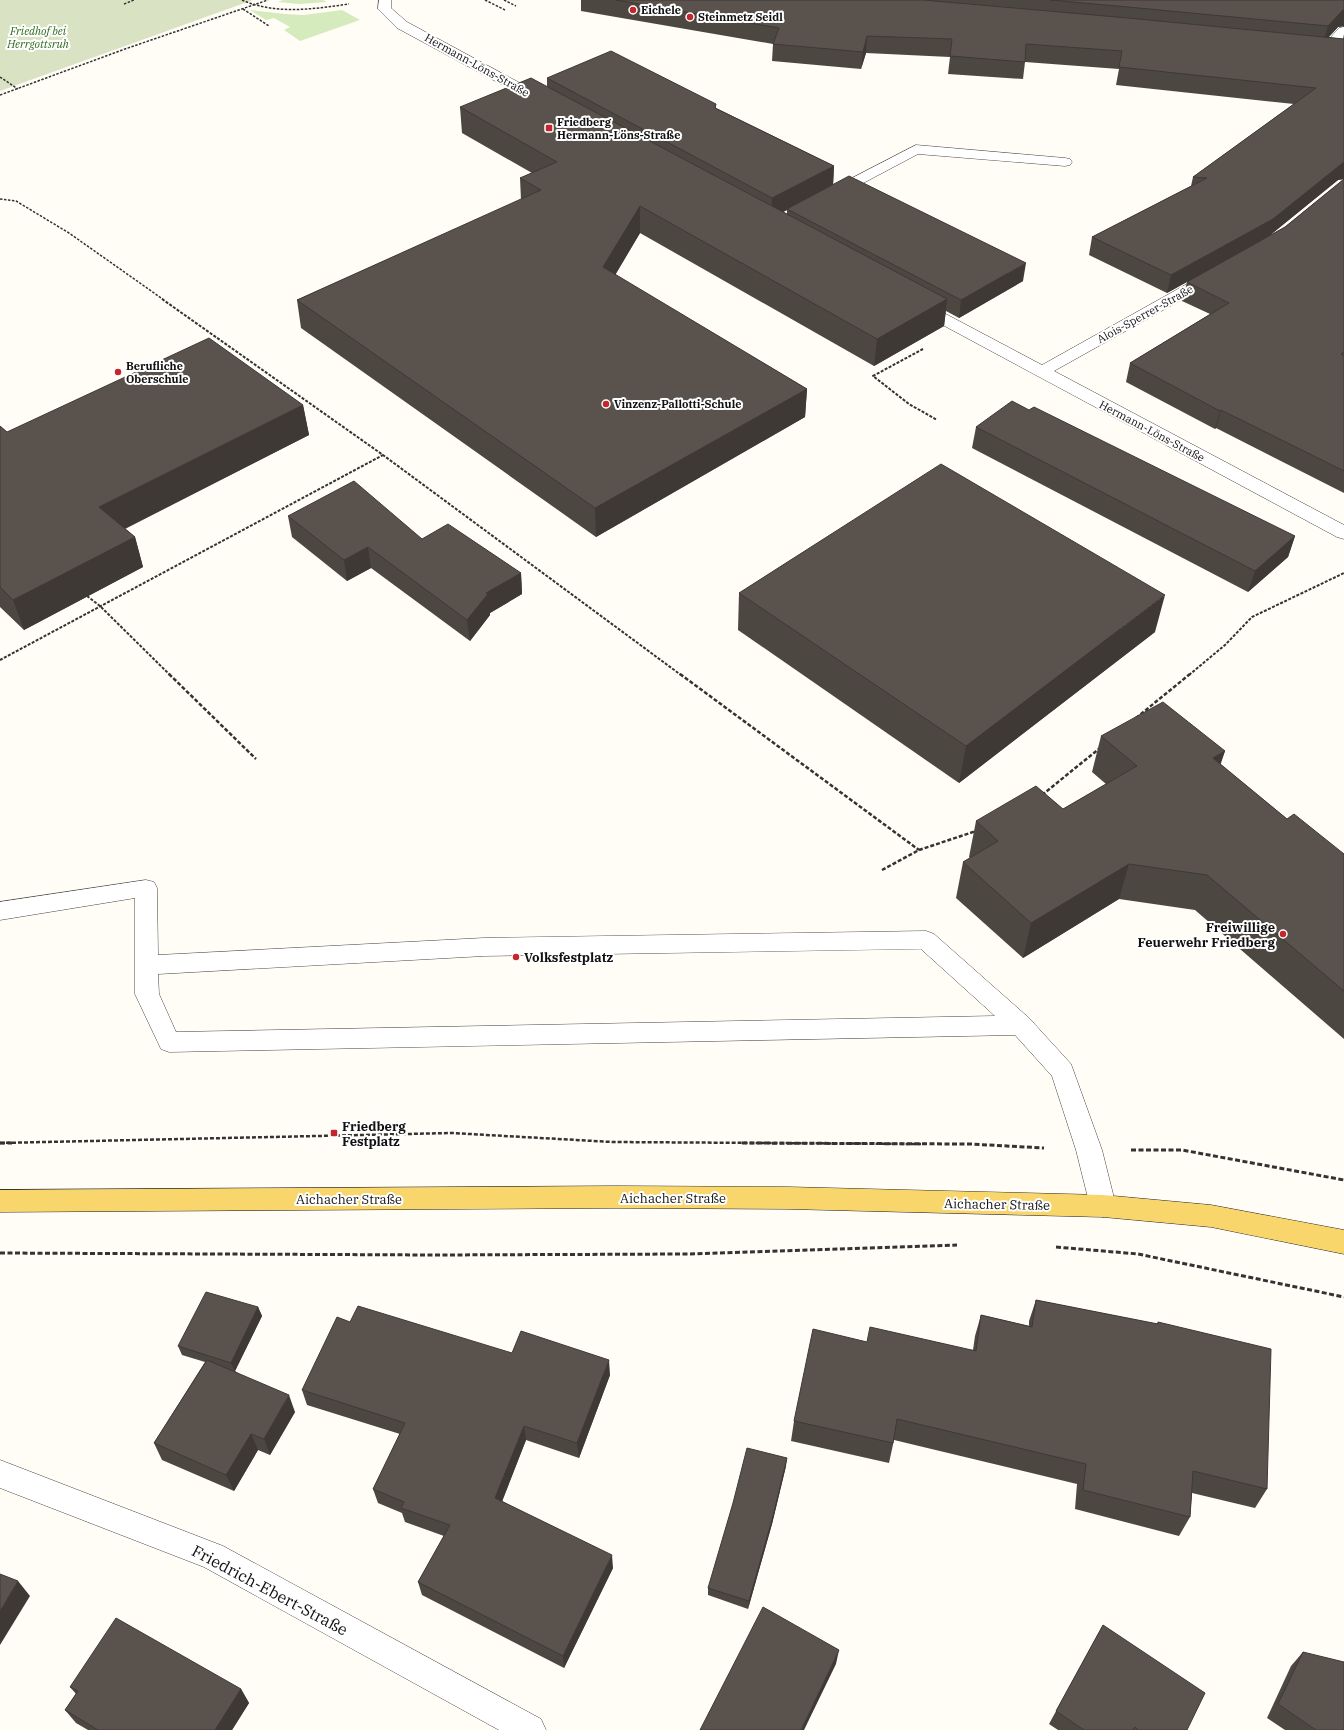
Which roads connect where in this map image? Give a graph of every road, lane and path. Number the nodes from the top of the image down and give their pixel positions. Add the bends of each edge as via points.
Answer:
1 (134, 0) edge
2 (242, 0) edge
3 (268, 0) edge
4 (485, 0) edge
5 (504, 0) edge
6 (124, 4) dead end
7 (385, 4) edge
8 (252, 6) junction
9 (516, 6) dead end
10 (242, 8) junction
11 (505, 10) dead end
12 (269, 26) dead end
13 (1344, 31) edge
14 (1313, 47) edge
15 (1328, 48) junction
16 (1344, 51) edge
17 (0, 77) edge
18 (18, 89) junction
19 (0, 95) edge
20 (554, 107) edge
21 (1065, 162) dead end
22 (0, 199) edge
23 (819, 200) edge
24 (1219, 272) edge
25 (904, 298) edge
26 (960, 328) junction
27 (1041, 372) junction
28 (937, 420) dead end
29 (382, 455) junction
30 (1344, 533) edge
31 (1344, 573) edge
32 (87, 596) edge
33 (100, 606) junction
34 (0, 660) edge
35 (1134, 720) edge
36 (1103, 745) dead end
37 (256, 759) dead end
38 (1036, 800) edge
39 (983, 829) edge
40 (919, 850) junction
41 (882, 870) dead end
42 (0, 911) edge
43 (147, 965) junction
44 (1021, 1025) junction
45 (0, 1143) edge
46 (1089, 1150) junction
47 (1344, 1180) edge
48 (0, 1201) edge
49 (1104, 1206) junction
50 (1344, 1242) edge
51 (959, 1245) dead end
52 (1053, 1247) dead end
53 (0, 1253) edge
54 (1344, 1297) edge
55 (0, 1474) edge
56 (530, 1730) edge

1 - 6 path
2 - 8 path
3 - 8 path
4 - 11 path
5 - 9 path
7 - 8 path via 360,2 316,8 280,9
7 - 20 street, Hermann-Löns-Straße via 402,24
8 - 10 path
10 - 12 path
10 - 18 path
13 - 15 street
14 - 15 street
15 - 16 street
17 - 18 path
18 - 19 path
21 - 23 street via 916,150
22 - 29 path via 16,201 69,233
24 - 27 street, Alois-Sperrer-Straße
25 - 26 street, Hermann-Löns-Straße
26 - 27 street, Hermann-Löns-Straße
26 - 28 path via 873,376 909,404
27 - 30 street, Hermann-Löns-Straße
29 - 33 path
29 - 40 path
31 - 35 path via 1252,617 1224,645
32 - 33 path
33 - 34 path
33 - 37 path
36 - 38 path
39 - 40 path
40 - 41 path
42 - 43 street via 146,888
43 - 44 street via 484,947 926,940
43 - 44 street via 147,994 169,1042
44 - 46 street via 1062,1071
45 - 46 path via 452,1133 612,1142 970,1144
46 - 47 path via 1182,1150
46 - 49 street
48 - 49 main road, Aichacher Straße via 616,1197 788,1198
49 - 50 main road, Aichacher Straße via 1211,1216
51 - 53 path via 689,1254
52 - 54 path via 1138,1254
55 - 56 street, Friedrich-Ebert-Straße via 213,1556

